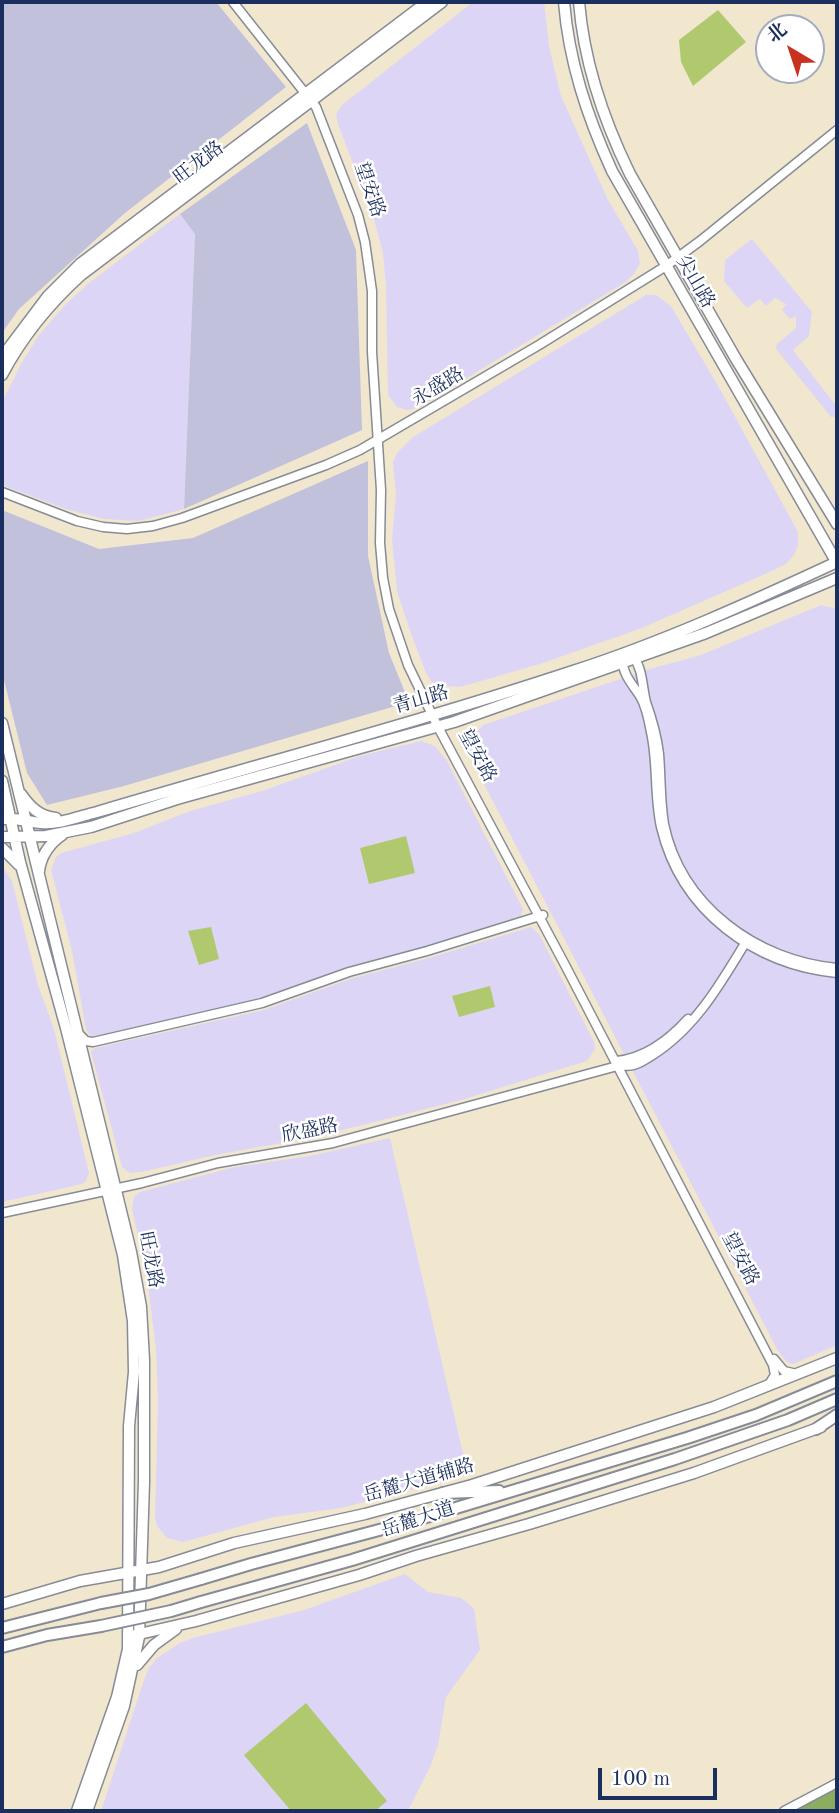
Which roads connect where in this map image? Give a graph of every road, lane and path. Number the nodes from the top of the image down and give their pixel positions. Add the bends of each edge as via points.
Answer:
1 (233, 2) edge
2 (427, 2) edge
3 (442, 2) edge
4 (564, 2) edge
5 (579, 2) edge
6 (311, 95) junction
7 (837, 130) edge
8 (837, 135) edge
9 (679, 259) junction
10 (667, 268) junction
11 (2, 357) edge
12 (2, 375) edge
13 (380, 441) junction
14 (2, 494) edge
15 (837, 524) edge
16 (837, 563) edge
17 (837, 578) edge
18 (625, 652) junction
19 (635, 658) junction
20 (622, 663) junction
21 (434, 715) junction
22 (2, 723) edge
23 (440, 726) junction
24 (2, 781) edge
25 (18, 789) junction
26 (6, 818) edge
27 (74, 818) junction
28 (25, 819) junction
29 (68, 832) junction
30 (15, 836) junction
31 (29, 836) junction
32 (2, 837) edge
33 (2, 848) edge
34 (25, 879) junction
35 (40, 883) junction
36 (542, 917) junction
37 (744, 940) junction
38 (837, 971) edge
39 (75, 1028) junction
40 (83, 1060) junction
41 (618, 1063) junction
42 (111, 1188) junction
43 (2, 1211) edge
44 (837, 1358) edge
45 (800, 1374) junction
46 (837, 1381) edge
47 (765, 1388) junction
48 (837, 1399) edge
49 (837, 1418) edge
50 (816, 1429) joint
51 (516, 1490) junction
52 (443, 1493) junction
53 (141, 1571) junction
54 (128, 1572) junction
55 (2, 1604) edge
56 (197, 1621) junction
57 (2, 1628) edge
58 (133, 1635) junction
59 (2, 1647) edge
60 (131, 1679) junction
61 (837, 1783) edge
62 (77, 1811) edge
63 (87, 1811) edge
64 (784, 1811) edge

1 - 6 street, 望安路
2 - 6 main road, 旺龙路
3 - 6 main road, 旺龙路
4 - 10 main road, 尖山路 via 573,62 587,111 612,171
5 - 9 main road, 尖山路 via 584,47 609,128 629,174
6 - 11 main road, 旺龙路 via 80,264 48,296
6 - 12 main road, 旺龙路 via 80,275 43,314
6 - 13 street, 望安路 via 365,242
7 - 9 street, 永盛路
8 - 9 street, 永盛路
9 - 10 street, 永盛路
9 - 15 main road, 尖山路
10 - 13 street, 永盛路
10 - 16 main road, 尖山路
13 - 14 street, 永盛路 via 327,469 154,530 128,533 76,525
13 - 21 street, 望安路 via 387,578 401,636
16 - 18 main road, 青山路
17 - 19 main road, 青山路
18 - 19 street
18 - 20 street
18 - 21 main road, 青山路
19 - 20 main road, 青山路
19 - 37 street via 657,741 662,812 673,852 698,893
20 - 23 main road, 青山路
20 - 37 street via 641,698 650,729 659,813 673,863 702,905
21 - 23 street, 望安路
21 - 27 main road, 青山路
22 - 25 main road, 旺龙路
23 - 29 main road, 青山路
23 - 36 street, 望安路
24 - 26 main road, 旺龙路
25 - 27 main road via 44,816
25 - 28 main road, 旺龙路
26 - 28 main road, 青山路
26 - 30 main road, 旺龙路
27 - 28 main road, 青山路 via 41,823
28 - 31 main road, 旺龙路
29 - 31 main road, 青山路
29 - 35 main road via 44,854
30 - 31 main road, 青山路
30 - 32 main road, 青山路
30 - 34 main road, 旺龙路
31 - 35 main road, 旺龙路
33 - 34 main road
34 - 42 main road, 旺龙路
35 - 39 main road, 旺龙路
36 - 39 street via 237,1009 93,1042 83,1039
36 - 40 street via 263,1006 94,1045
36 - 41 street, 望安路
37 - 38 street via 793,961
37 - 41 street, 欣盛路 via 683,1033 634,1066
39 - 40 main road, 旺龙路
40 - 42 main road, 旺龙路
41 - 42 street, 欣盛路 via 333,1143
41 - 45 street, 望安路 via 776,1362 784,1371
41 - 47 street, 望安路 via 775,1370
42 - 43 street, 欣盛路
42 - 53 main road, 旺龙路 via 133,1261 142,1315
42 - 54 main road, 旺龙路 via 135,1360 129,1426
44 - 45 main road, 岳麓大道辅路
45 - 47 main road, 岳麓大道辅路
46 - 51 highway, 岳麓大道 via 721,1427
47 - 52 main road, 岳麓大道辅路
48 - 59 highway, 岳麓大道, bridge via 675,1459 352,1560 171,1611
49 - 50 highway
50 - 56 main road via 694,1473
51 - 52 highway
51 - 57 highway, 岳麓大道, bridge via 149,1594
52 - 53 main road, 岳麓大道辅路 via 234,1543
53 - 54 main road, 岳麓大道辅路
53 - 58 main road, 旺龙路
54 - 55 main road, 岳麓大道辅路
54 - 58 main road, 旺龙路
56 - 58 main road
56 - 60 main road via 153,1645
58 - 60 main road, 旺龙路
58 - 62 main road, 旺龙路 via 117,1697
60 - 63 main road, 旺龙路
61 - 64 street

